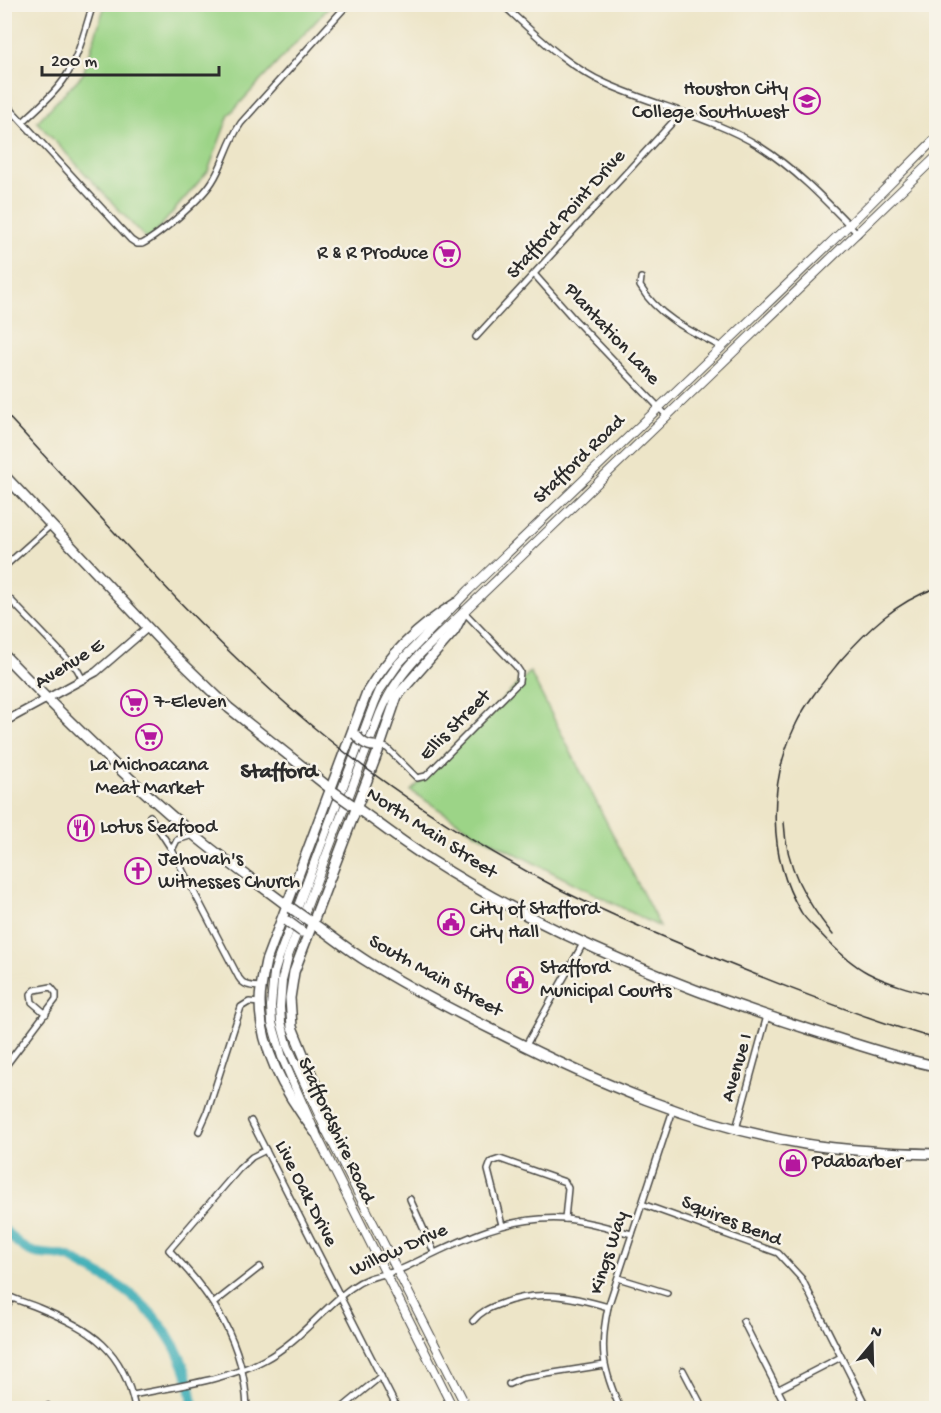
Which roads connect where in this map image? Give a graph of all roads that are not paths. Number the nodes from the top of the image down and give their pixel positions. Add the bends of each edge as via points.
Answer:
1 (93, 4) edge
2 (348, 4) edge
3 (502, 4) edge
4 (4, 102) edge
5 (681, 113) junction
6 (23, 122) junction
7 (936, 138) edge
8 (936, 157) edge
9 (849, 225) junction
10 (858, 234) junction
11 (534, 274) junction
12 (641, 278) dead end
13 (476, 337) dead end
14 (722, 347) junction
15 (659, 408) junction
16 (667, 416) junction
17 (4, 475) edge
18 (51, 525) junction
19 (4, 567) edge
20 (4, 592) edge
21 (456, 603) junction
22 (464, 612) junction
23 (147, 628) junction
24 (4, 655) edge
25 (83, 680) junction
26 (47, 699) junction
27 (4, 722) edge
28 (355, 732) junction
29 (377, 746) junction
30 (332, 790) junction
31 (354, 806) junction
32 (150, 816) dead end
33 (194, 835) junction
34 (172, 850) junction
35 (321, 857) junction
36 (288, 906) junction
37 (283, 922) junction
38 (311, 922) junction
39 (303, 937) junction
40 (584, 942) junction
41 (260, 987) junction
42 (260, 1003) junction
43 (46, 1014) junction
44 (767, 1016) junction
45 (525, 1047) junction
46 (6, 1064) edge
47 (936, 1066) edge
48 (673, 1110) junction
49 (251, 1121) dead end
50 (736, 1129) junction
51 (326, 1130) junction
52 (199, 1131) dead end
53 (315, 1132) junction
54 (266, 1150) junction
55 (936, 1154) edge
56 (410, 1199) dead end
57 (642, 1204) junction
58 (565, 1219) junction
59 (502, 1225) junction
60 (632, 1234) junction
61 (435, 1252) junction
62 (261, 1267) dead end
63 (396, 1270) junction
64 (384, 1273) junction
65 (618, 1278) junction
66 (667, 1293) dead end
67 (4, 1294) edge
68 (340, 1297) junction
69 (12, 1298) junction
70 (214, 1303) junction
71 (608, 1307) junction
72 (4, 1312) edge
73 (472, 1321) dead end
74 (743, 1321) dead end
75 (841, 1357) junction
76 (604, 1365) junction
77 (242, 1370) junction
78 (683, 1370) dead end
79 (381, 1376) junction
80 (509, 1384) dead end
81 (777, 1390) junction
82 (133, 1395) junction
83 (135, 1408) edge
84 (247, 1408) edge
85 (342, 1408) edge
86 (398, 1408) edge
87 (453, 1408) edge
88 (467, 1408) edge
89 (620, 1408) edge
90 (703, 1408) edge
91 (787, 1408) edge
92 (867, 1408) edge

1 - 6 street via 65,78
2 - 6 street via 241,123 204,192 148,241 137,244 131,240
3 - 5 street via 575,66 613,87
4 - 6 street
5 - 9 street via 729,131 783,162
5 - 11 street, Stafford Point Drive
7 - 9 main road, Stafford Road
8 - 10 main road, Stafford Road
9 - 10 street
9 - 14 main road, Stafford Road
10 - 16 main road, Stafford Road
11 - 13 street, Stafford Point Drive
11 - 15 street, Plantation Lane
12 - 14 street via 640,286 657,308
14 - 15 main road, Stafford Road
15 - 16 street, Plantation Lane
15 - 21 main road, Stafford Road
16 - 22 main road, Stafford Road
17 - 18 highway, North Main Street
18 - 19 street
18 - 23 highway, North Main Street
20 - 25 street
21 - 28 highway via 417,631 390,660 367,692
21 - 35 main road, Stafford Road via 399,663 380,690
22 - 29 highway via 454,631 397,696
22 - 29 street, Ellis Street via 516,666 521,678 517,686 426,776 417,778 387,748
22 - 35 main road, Stafford Road via 391,689
23 - 25 street, Avenue E via 105,666
23 - 30 highway, North Main Street via 229,708
24 - 26 highway, South Main Street
25 - 26 street, Avenue E
26 - 27 street, Avenue E
26 - 33 highway, South Main Street via 106,758
28 - 29 highway, bridge via 358,739
28 - 30 highway
29 - 31 highway
30 - 31 highway, North Main Street, bridge
30 - 36 highway
31 - 38 highway
31 - 40 highway, North Main Street via 450,872
32 - 34 street
33 - 34 street via 177,840
33 - 36 highway, South Main Street
34 - 41 street via 239,978 248,986
35 - 51 main road, Staffordshire Road via 285,968 280,1008 288,1047
35 - 53 main road, Staffordshire Road via 279,957 271,1006 276,1041
36 - 37 highway
36 - 38 highway, South Main Street, bridge
37 - 39 highway, bridge
37 - 41 highway via 266,961
38 - 39 highway
38 - 45 highway, South Main Street via 420,992
39 - 51 highway via 291,988 290,1013 297,1042 317,1088
40 - 44 highway, North Main Street
40 - 45 street
41 - 42 highway
42 - 52 street via 249,1002 241,1007
42 - 53 highway via 271,1056 300,1113
43 - 43 street via 56,999 51,987 31,994 32,1002
43 - 46 street
44 - 47 highway, North Main Street
44 - 50 street, Avenue I
45 - 48 highway, South Main Street
48 - 50 highway, South Main Street
48 - 57 street, Kings Way
49 - 54 street, Live Oak Drive
50 - 55 highway, South Main Street via 804,1144
51 - 63 main road, Staffordshire Road
53 - 64 main road, Staffordshire Road
54 - 68 street, Live Oak Drive
54 - 70 street via 238,1169 170,1250
56 - 61 street
57 - 60 street, Kings Way
57 - 75 street, Squires Bend via 778,1253 802,1279
58 - 59 street, Willow Drive
58 - 59 street via 565,1182 500,1159 491,1162 488,1170
58 - 60 street, Willow Drive
59 - 61 street, Willow Drive
60 - 65 street, Kings Way
61 - 63 street, Willow Drive
62 - 70 street
63 - 64 street, Willow Drive
63 - 88 main road, Staffordshire Road
64 - 68 street, Willow Drive via 353,1286
64 - 87 main road, Staffordshire Road
65 - 66 street
65 - 71 street, Kings Way
67 - 69 street
68 - 77 street, Willow Drive via 289,1345
68 - 79 street, Live Oak Drive
69 - 72 street
69 - 82 street via 97,1339 119,1362
70 - 77 street
71 - 73 street via 569,1296 532,1295 488,1308
71 - 76 street, Kings Way
74 - 81 street
75 - 81 street
75 - 92 street, Squires Bend
76 - 80 street via 522,1378
76 - 89 street, Kings Way
77 - 82 street, Willow Drive
77 - 84 street
78 - 90 street
79 - 85 street
79 - 86 street, Live Oak Drive
81 - 91 street
82 - 83 street

